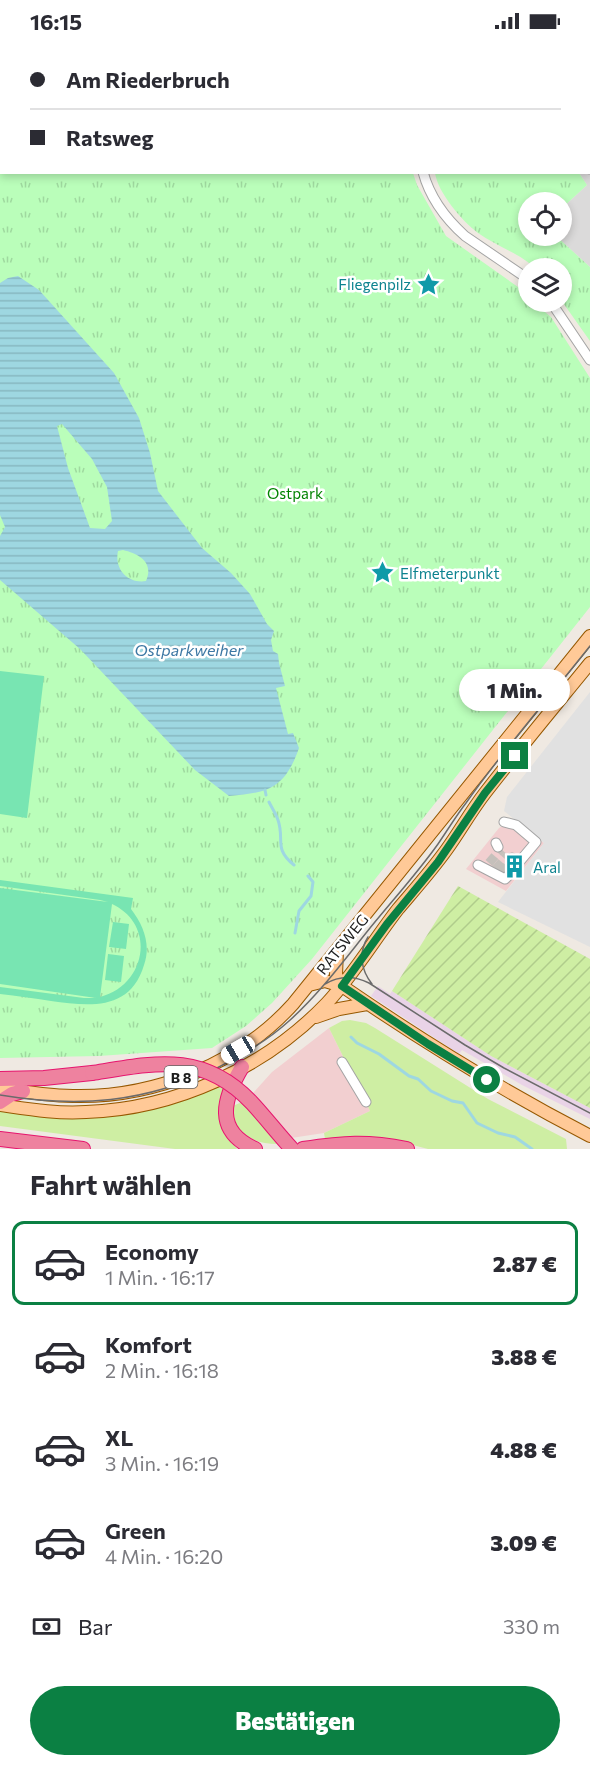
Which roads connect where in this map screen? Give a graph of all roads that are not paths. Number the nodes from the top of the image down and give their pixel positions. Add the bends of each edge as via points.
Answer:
1 (424, 174) edge
2 (518, 272) edge
3 (558, 312) edge
4 (590, 360) edge
5 (590, 636) edge
6 (590, 663) edge
7 (504, 822) dead end
8 (514, 860) tunnel mouth
9 (337, 951) junction
10 (309, 985) junction
11 (342, 986) junction
12 (368, 1004) junction
13 (312, 1018) junction
14 (342, 1062) dead end
15 (242, 1067) junction
16 (0, 1079) edge
17 (0, 1088) edge
18 (24, 1091) junction
19 (366, 1102) dead end
20 (0, 1104) edge
21 (590, 1136) edge
22 (0, 1138) edge
23 (83, 1149) edge
24 (255, 1149) edge
25 (292, 1149) edge
26 (303, 1149) edge
27 (407, 1149) edge

1 - 2 street via 436,202 456,228
3 - 4 street
5 - 9 main road, RATSWEG / B 8
6 - 11 main road, RATSWEG / B 8 via 485,793 438,862
7 - 8 street via 516,825 536,842
9 - 10 main road, RATSWEG / B 8
9 - 11 main road via 336,975
10 - 11 main road via 325,981
10 - 18 main road, RATSWEG / B 8 via 263,1033 196,1072 158,1085 110,1094 76,1096
11 - 12 main road
11 - 13 main road, RATSWEG / B 8
12 - 13 main road
12 - 21 main road via 504,1090
13 - 15 main road, RATSWEG / B 8
14 - 19 street
15 - 20 main road, RATSWEG / B 8 via 180,1095 126,1108 65,1113
15 - 24 highway via 227,1095 226,1117 232,1133
16 - 25 highway, bridge via 92,1073 152,1063 203,1070 247,1098
17 - 18 main road, RATSWEG / B 8
18 - 20 highway via 12,1094
22 - 23 highway
26 - 27 highway via 366,1142

